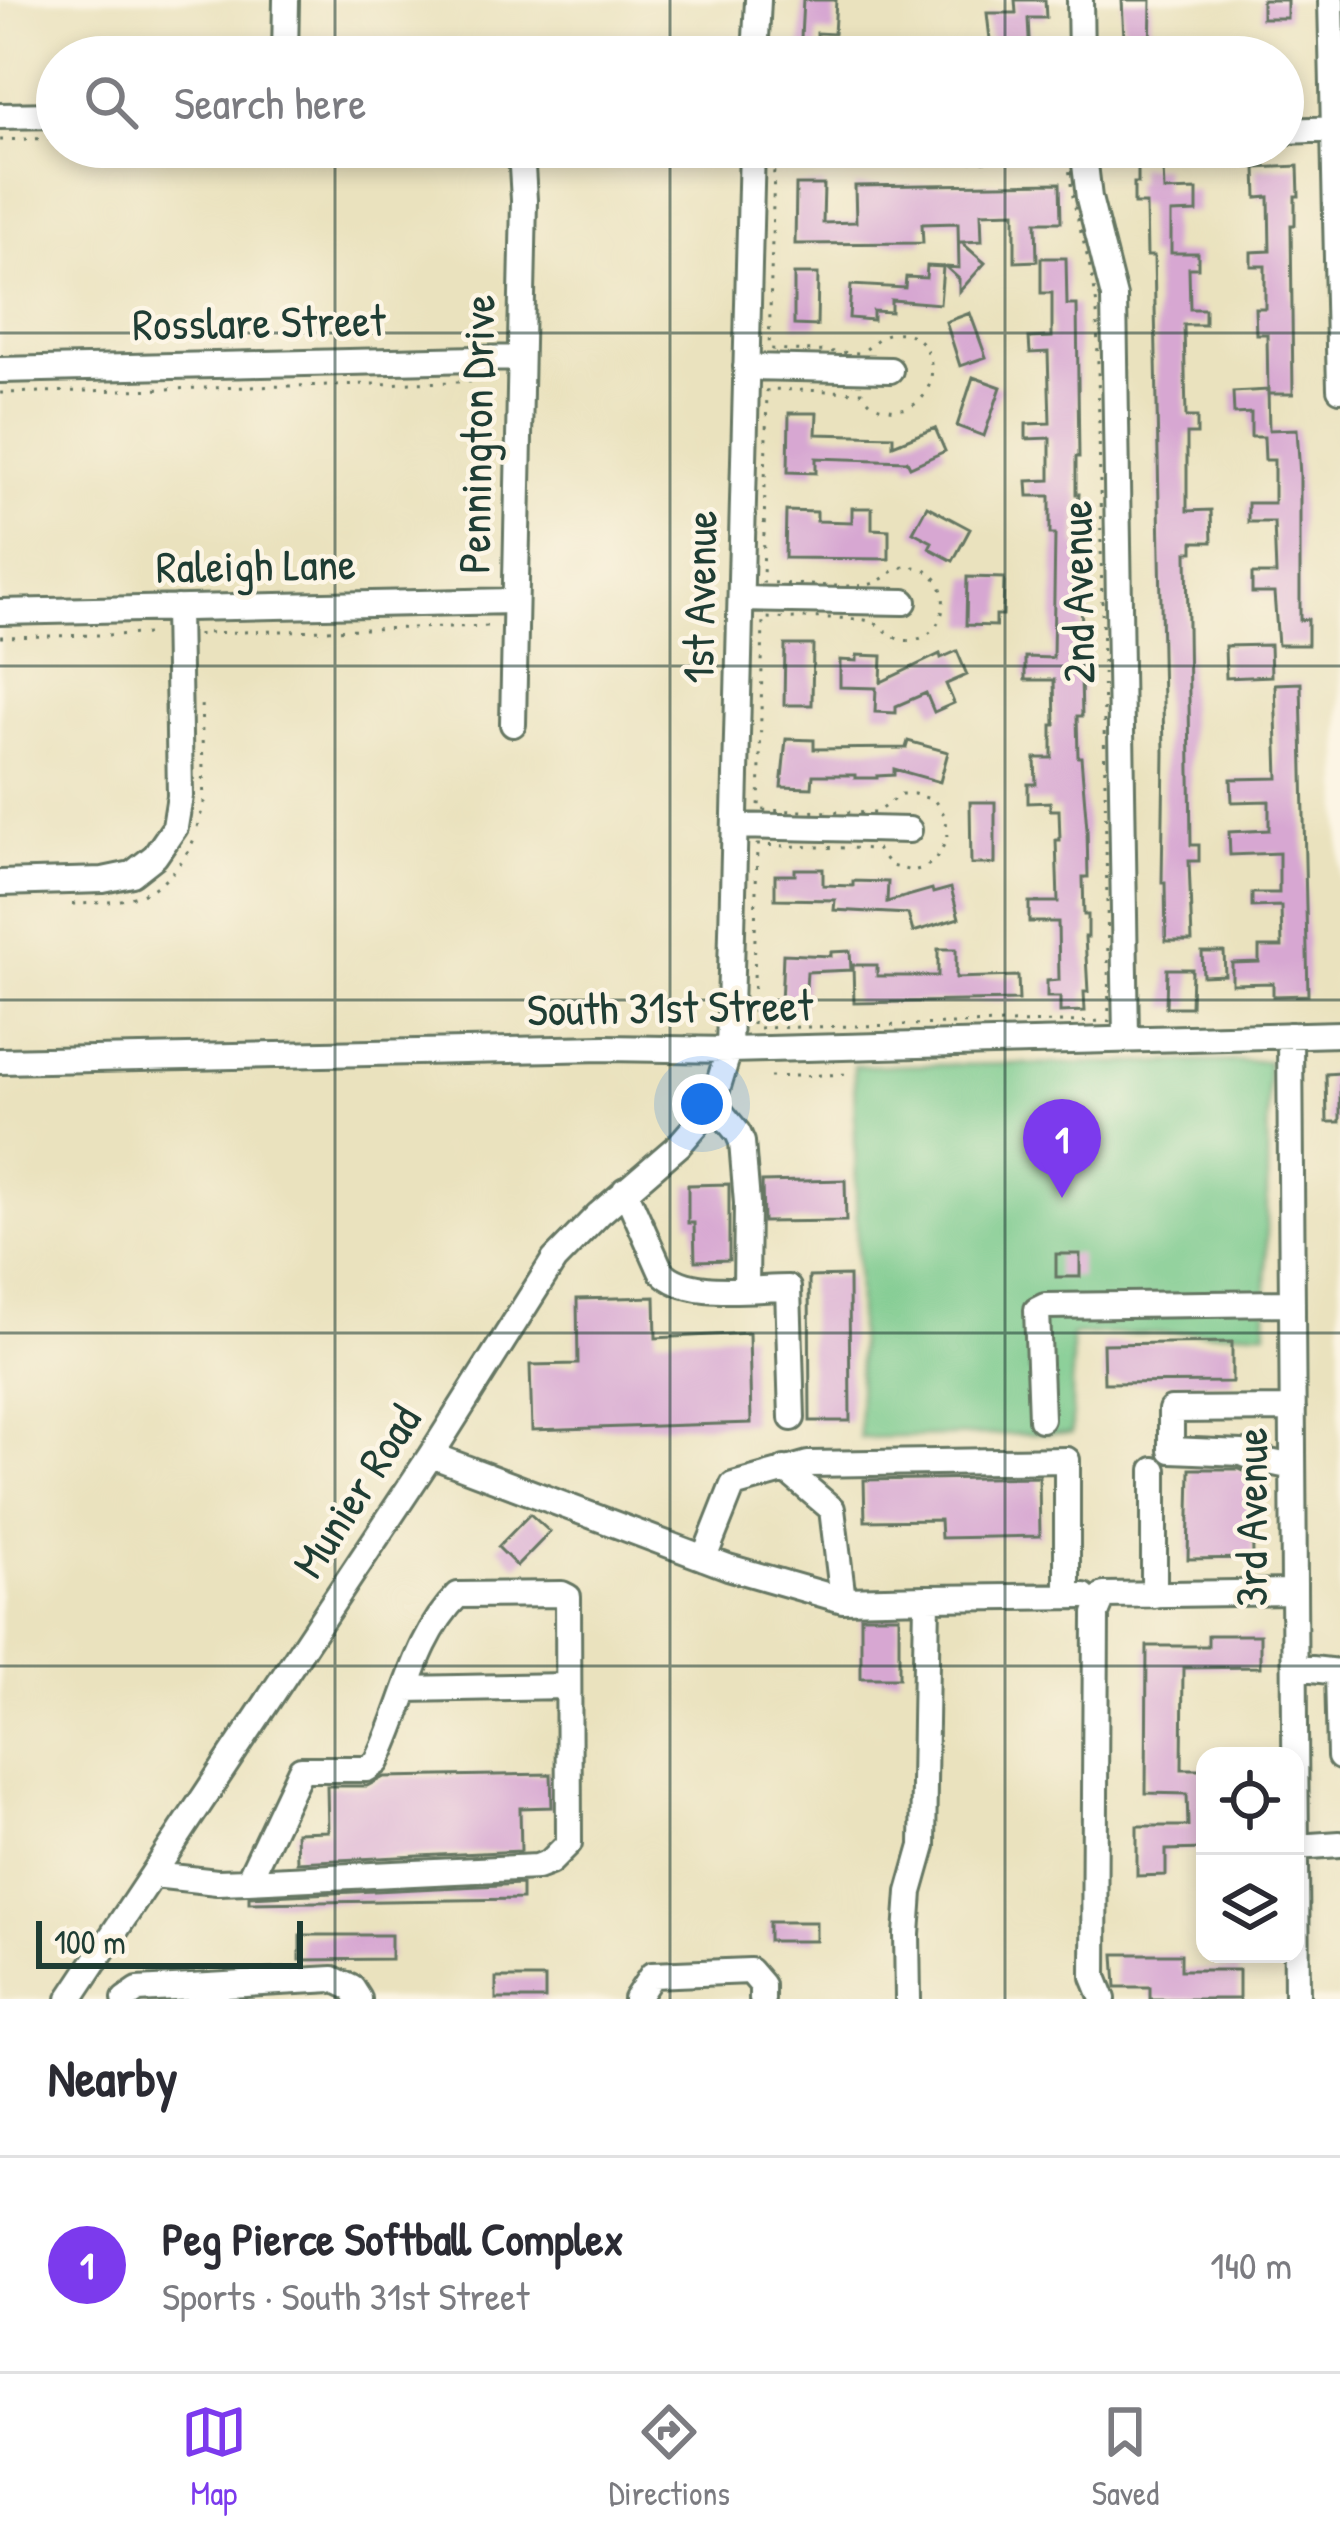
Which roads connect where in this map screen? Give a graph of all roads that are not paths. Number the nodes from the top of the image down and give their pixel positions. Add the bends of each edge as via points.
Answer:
1 (286, 0) edge
2 (758, 0) edge
3 (1080, 0) edge
4 (1331, 0) edge
5 (285, 36) edge
6 (756, 36) edge
7 (1081, 36) edge
8 (36, 115) edge
9 (0, 116) edge
10 (1337, 129) edge
11 (1304, 135) edge
12 (522, 168) edge
13 (751, 168) edge
14 (1092, 168) edge
15 (520, 358) junction
16 (746, 367) junction
17 (0, 370) edge
18 (890, 370) dead end
19 (1340, 389) edge
20 (741, 599) junction
21 (514, 601) junction
22 (904, 602) dead end
23 (178, 608) junction
24 (0, 612) edge
25 (513, 724) dead end
26 (735, 826) junction
27 (909, 830) dead end
28 (0, 883) edge
29 (1340, 1034) edge
30 (1290, 1035) junction
31 (1126, 1038) junction
32 (729, 1050) junction
33 (0, 1060) edge
34 (713, 1103) junction
35 (625, 1190) junction
36 (746, 1288) junction
37 (1292, 1303) junction
38 (1293, 1409) junction
39 (792, 1418) dead end
40 (1041, 1419) dead end
41 (431, 1455) junction
42 (1293, 1466) junction
43 (784, 1469) junction
44 (1154, 1470) dead end
45 (704, 1558) junction
46 (1294, 1592) junction
47 (1154, 1594) junction
48 (1104, 1595) junction
49 (1067, 1596) junction
50 (927, 1598) junction
51 (843, 1600) junction
52 (1294, 1667) junction
53 (568, 1686) junction
54 (406, 1689) junction
55 (1295, 1747) edge
56 (1340, 1757) edge
57 (1340, 1844) edge
58 (1304, 1846) edge
59 (1296, 1855) edge
60 (154, 1875) junction
61 (248, 1881) junction
62 (70, 1999) edge
63 (125, 1999) edge
64 (359, 1999) edge
65 (636, 1999) edge
66 (762, 1999) edge
67 (908, 1999) edge
68 (1102, 1999) edge
69 (1297, 1999) edge

1 - 5 street
2 - 6 street
3 - 7 street
4 - 10 street
8 - 9 street
10 - 11 street
10 - 19 street
12 - 15 street, Pennington Drive
13 - 16 street, 1st Avenue
14 - 31 street, 2nd Avenue via 1089,198 1114,297
15 - 17 street, Rosslare Street
15 - 21 street, Pennington Drive
16 - 18 street
16 - 20 street, 1st Avenue
20 - 22 street
20 - 26 street, 1st Avenue
21 - 23 street, Raleigh Lane
21 - 25 street, Pennington Drive
23 - 24 street, Raleigh Lane
23 - 28 street via 175,827 132,874
26 - 27 street
26 - 32 street, 1st Avenue
29 - 30 street, South 31st Street
30 - 31 street, South 31st Street
30 - 37 street, 3rd Avenue
31 - 32 street, South 31st Street
32 - 33 street, South 31st Street
32 - 34 street, Munier Road
34 - 35 street, Munier Road
34 - 36 street via 742,1142
35 - 36 street via 670,1280
35 - 41 street, Munier Road via 554,1260
36 - 39 street via 788,1288
37 - 38 street, 3rd Avenue
37 - 40 street via 1045,1306 1037,1310
38 - 42 street, 3rd Avenue
38 - 42 street via 1172,1410 1171,1450 1243,1453
41 - 45 street
41 - 60 street, Munier Road
42 - 46 street, 3rd Avenue
43 - 45 street via 733,1485
43 - 49 street via 1067,1460
43 - 51 street via 832,1509
44 - 47 street
45 - 51 street
46 - 47 street
46 - 52 street, 3rd Avenue
47 - 48 street
48 - 49 street
48 - 68 street via 1096,1614 1094,1977
49 - 50 street
50 - 51 street
50 - 67 street via 923,1846 910,1892
52 - 55 street, 3rd Avenue
52 - 56 street via 1338,1672
53 - 54 street
53 - 54 street via 568,1597 458,1594
53 - 61 street via 569,1843 550,1862
54 - 61 street via 377,1762 367,1769 301,1769
57 - 58 street
59 - 69 street, 3rd Avenue
60 - 61 street
60 - 62 street, Munier Road
63 - 64 street via 138,1990 333,1978
65 - 66 street via 652,1975 750,1971

